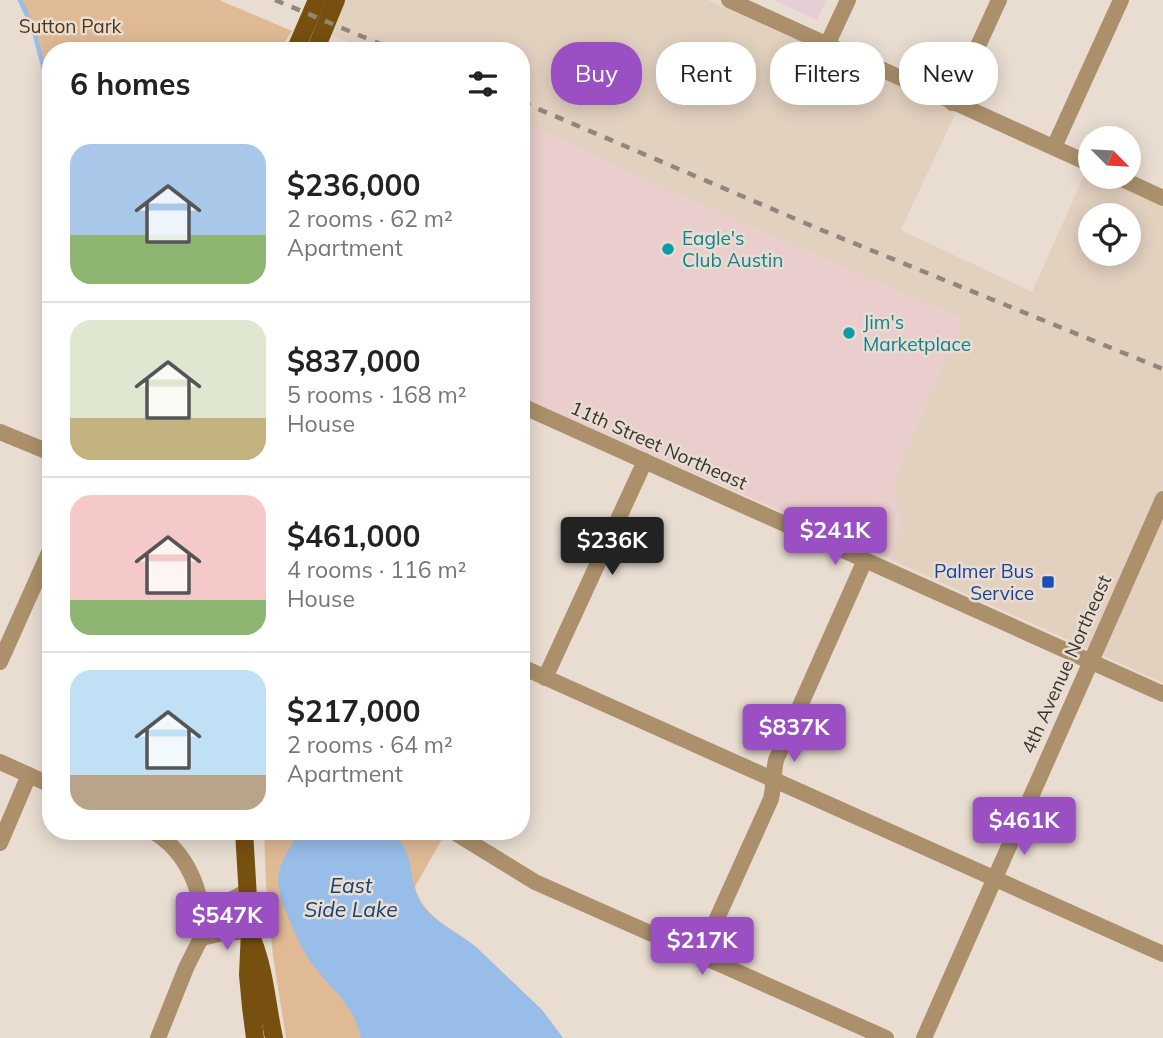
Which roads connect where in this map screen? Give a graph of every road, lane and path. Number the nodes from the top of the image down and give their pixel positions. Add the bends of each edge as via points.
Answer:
1 (317, 0) edge
2 (336, 0) edge
3 (729, 0) edge
4 (848, 0) edge
5 (999, 0) edge
6 (1121, 0) edge
7 (299, 42) edge
8 (319, 42) edge
9 (820, 42) edge
10 (828, 42) edge
11 (980, 42) edge
12 (957, 105) edge
13 (1054, 148) junction
14 (1078, 159) edge
15 (1141, 188) edge
16 (1163, 198) edge
17 (530, 410) edge
18 (0, 432) edge
19 (42, 449) edge
20 (646, 461) junction
21 (1163, 499) edge
22 (865, 560) junction
23 (42, 568) edge
24 (1090, 661) junction
25 (0, 662) edge
26 (530, 671) edge
27 (545, 678) junction
28 (1163, 694) edge
29 (0, 762) edge
30 (29, 775) junction
31 (773, 780) junction
32 (42, 781) edge
33 (164, 840) edge
34 (244, 840) edge
35 (467, 840) edge
36 (0, 843) edge
37 (994, 879) junction
38 (247, 891) junction
39 (250, 931) junction
40 (201, 937) junction
41 (1163, 954) edge
42 (700, 956) junction
43 (158, 1038) edge
44 (255, 1038) edge
45 (274, 1038) edge
46 (886, 1038) edge
47 (924, 1038) edge

1 - 7 main road
2 - 8 main road
3 - 9 street
4 - 10 street
5 - 11 street
6 - 13 street
12 - 13 street
13 - 14 street
15 - 16 street
17 - 20 street, 11th Street Northeast
18 - 19 street
20 - 22 street, 11th Street Northeast
20 - 27 street
21 - 24 street, 4th Avenue Northeast
22 - 24 street, 11th Street Northeast
22 - 31 street via 776,760
23 - 25 street
24 - 28 street, 11th Street Northeast
24 - 37 street, 4th Avenue Northeast
26 - 27 street
27 - 31 street
29 - 30 street
30 - 32 street
30 - 36 street
31 - 37 street
31 - 42 street via 771,799
33 - 40 street via 179,854 192,878 203,915
34 - 38 main road
35 - 42 street via 535,882
37 - 41 street
37 - 47 street, 4th Avenue Northeast
38 - 39 main road
38 - 40 street via 227,902
39 - 40 street
39 - 44 main road via 248,975
39 - 45 main road
40 - 43 street
42 - 46 street

